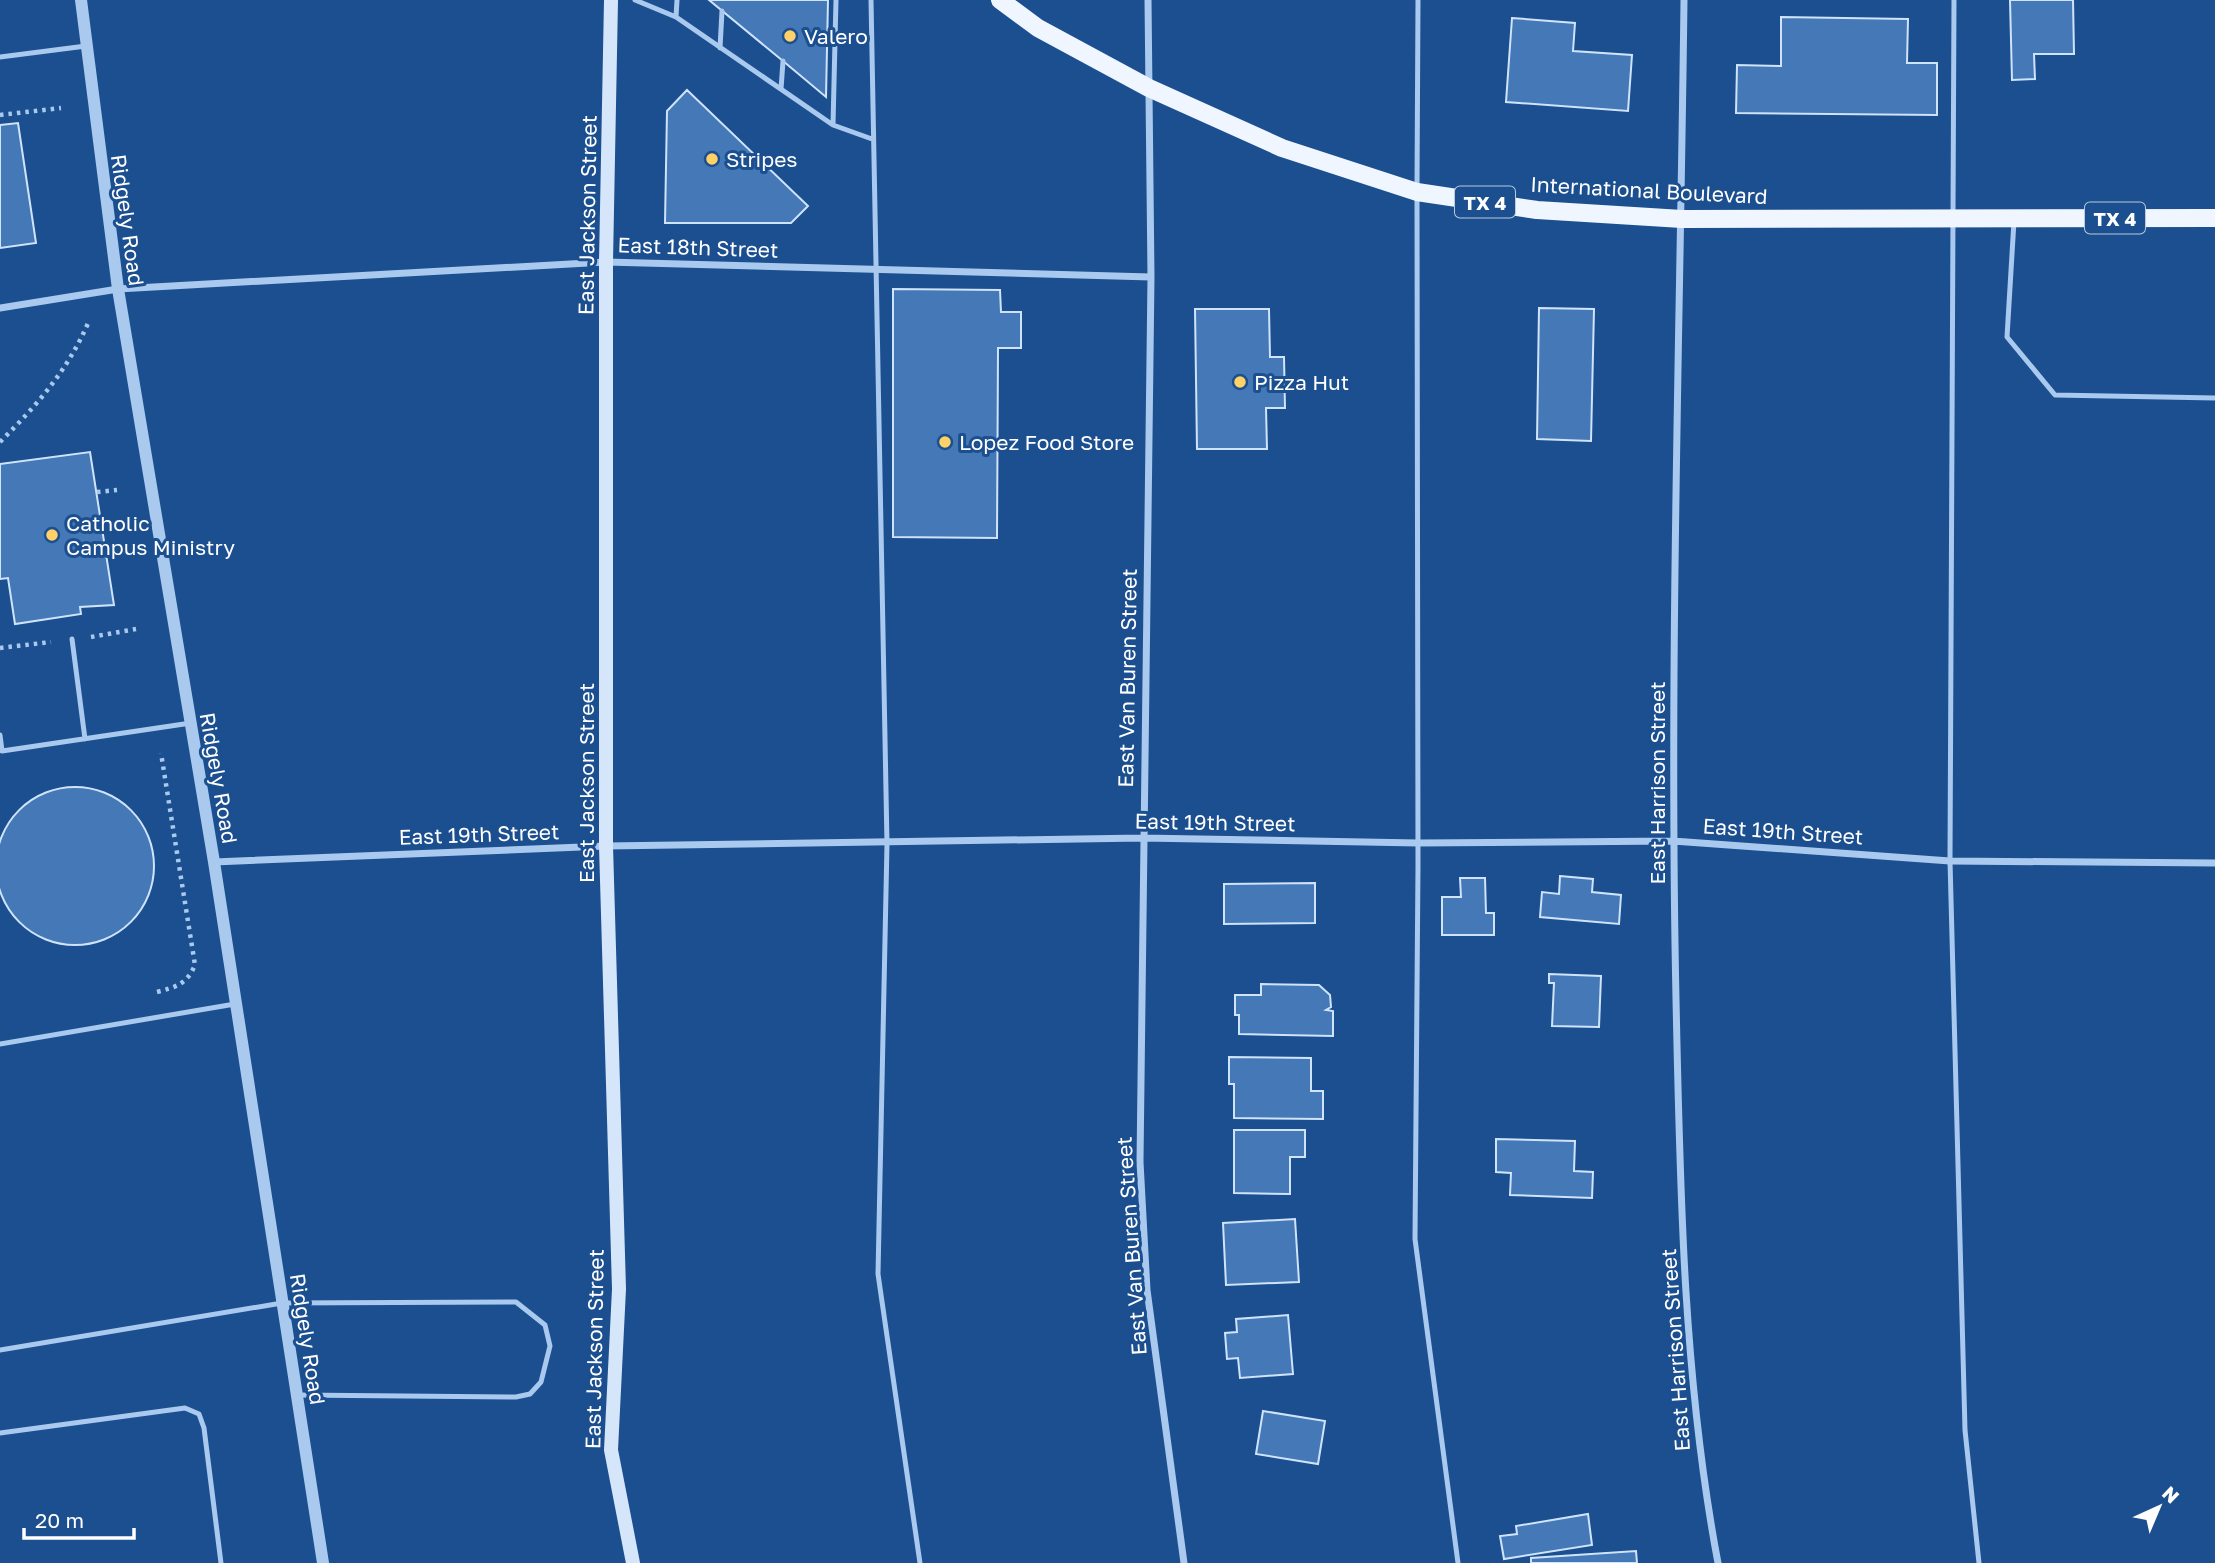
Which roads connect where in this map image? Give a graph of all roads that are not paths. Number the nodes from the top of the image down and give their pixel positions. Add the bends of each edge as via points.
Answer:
1 (80, 0) edge
2 (611, 0) edge
3 (635, 0) edge
4 (677, 0) edge
5 (836, 0) edge
6 (872, 0) edge
7 (1000, 0) edge
8 (1148, 0) edge
9 (1418, 0) edge
10 (1684, 0) edge
11 (1954, 0) edge
12 (722, 11) dead end
13 (676, 17) junction
14 (86, 46) junction
15 (720, 48) junction
16 (0, 57) edge
17 (783, 61) dead end
18 (1149, 88) junction
19 (781, 89) junction
20 (833, 125) junction
21 (872, 139) junction
22 (1417, 192) junction
23 (1953, 218) junction
24 (2015, 218) junction
25 (2215, 218) edge
26 (1682, 219) junction
27 (606, 262) junction
28 (875, 269) junction
29 (1151, 277) junction
30 (118, 289) junction
31 (0, 308) edge
32 (2215, 398) edge
33 (72, 639) dead end
34 (191, 723) junction
35 (0, 735) edge
36 (85, 739) junction
37 (1142, 838) junction
38 (1673, 841) junction
39 (1418, 843) junction
40 (887, 844) junction
41 (606, 846) junction
42 (1950, 861) junction
43 (214, 862) junction
44 (2215, 863) edge
45 (236, 1004) junction
46 (0, 1044) edge
47 (282, 1303) junction
48 (0, 1350) edge
49 (297, 1395) junction
50 (0, 1433) edge
51 (221, 1563) edge
52 (323, 1563) edge
53 (633, 1563) edge
54 (920, 1563) edge
55 (1184, 1563) edge
56 (1458, 1563) edge
57 (1718, 1563) edge
58 (1979, 1563) edge

1 - 14 street, Ridgely Road
2 - 27 main road, East Jackson Street
3 - 13 lane
4 - 13 lane
5 - 20 lane
6 - 21 lane
7 - 18 main road, International Boulevard / TX 4 via 1038,28
8 - 18 street, East Van Buren Street
9 - 22 lane
10 - 26 street, East Harrison Street
11 - 23 lane
12 - 15 lane
13 - 15 lane
14 - 16 lane
14 - 30 street, Ridgely Road
15 - 19 lane
17 - 19 lane
18 - 22 main road, International Boulevard / TX 4 via 1282,148
18 - 29 street, East Van Buren Street
19 - 20 lane
20 - 21 lane
21 - 28 lane
22 - 26 main road, International Boulevard / TX 4 via 1537,210
22 - 39 lane
23 - 24 main road, International Boulevard / TX 4
23 - 26 main road, International Boulevard / TX 4
23 - 42 lane
24 - 25 main road, International Boulevard / TX 4
24 - 32 lane via 2007,337 2055,395
26 - 38 street, East Harrison Street
27 - 28 street, East 18th Street
27 - 30 street, East 18th Street
27 - 41 main road, East Jackson Street
28 - 29 street, East 18th Street
28 - 40 lane
29 - 37 street, East Van Buren Street
30 - 31 street, East 18th Street
30 - 34 street, Ridgely Road
33 - 36 lane
34 - 36 lane
34 - 43 street, Ridgely Road
35 - 36 lane via 2,751
37 - 39 street, East 19th Street
37 - 40 street, East 19th Street
37 - 55 street, East Van Buren Street via 1140,1162 1147,1290
38 - 39 street, East 19th Street
38 - 42 street, East 19th Street
38 - 57 street, East Harrison Street via 1681,1197 1703,1482
39 - 56 lane via 1415,1239
40 - 41 street, East 19th Street
40 - 54 lane via 878,1274
41 - 43 street, East 19th Street
41 - 53 main road, East Jackson Street via 619,1289 611,1450
42 - 44 street, East 19th Street
42 - 58 lane via 1965,1430
43 - 45 street, Ridgely Road
45 - 46 lane
45 - 47 street, Ridgely Road
47 - 48 lane
47 - 49 street, Ridgely Road
47 - 49 lane via 516,1302 545,1325 550,1346 541,1382 530,1394 516,1397
49 - 52 street, Ridgely Road
50 - 51 lane via 186,1408 199,1414

